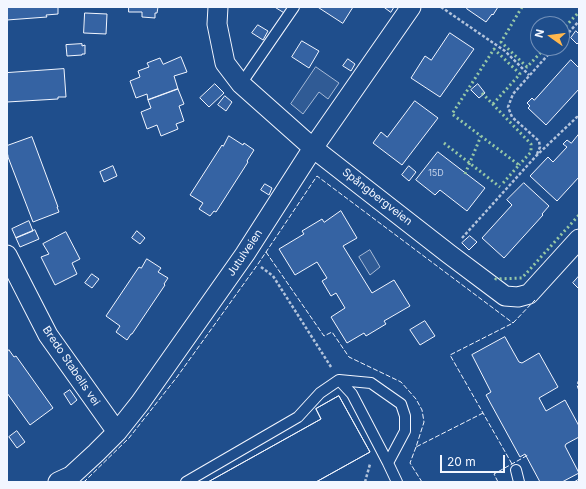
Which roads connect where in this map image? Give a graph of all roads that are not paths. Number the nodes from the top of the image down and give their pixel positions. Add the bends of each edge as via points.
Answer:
1 (218, 7) edge
2 (294, 7) edge
3 (411, 7) edge
4 (241, 84) junction
5 (313, 148) junction
6 (579, 239) edge
7 (7, 255) edge
8 (339, 380) junction
9 (117, 432) junction
10 (388, 463) junction
11 (516, 470) dead end
12 (58, 482) edge
13 (186, 482) edge
14 (397, 482) edge
15 (519, 482) edge

1 - 4 street, Spångbergveien via 217,24 225,63
2 - 4 lane
3 - 5 street, Jutulveien
4 - 5 street, Spångbergveien
5 - 6 street, Spångbergveien via 504,296 518,297 529,294
5 - 9 street, Jutulveien via 245,254
7 - 9 street, Bredo Stabells vei via 48,335
8 - 10 lane via 352,394
8 - 10 lane via 371,383 401,404 405,416 405,431
8 - 13 lane via 320,393 298,417
9 - 12 street, Jutulveien via 71,476
10 - 14 lane
11 - 15 lane

